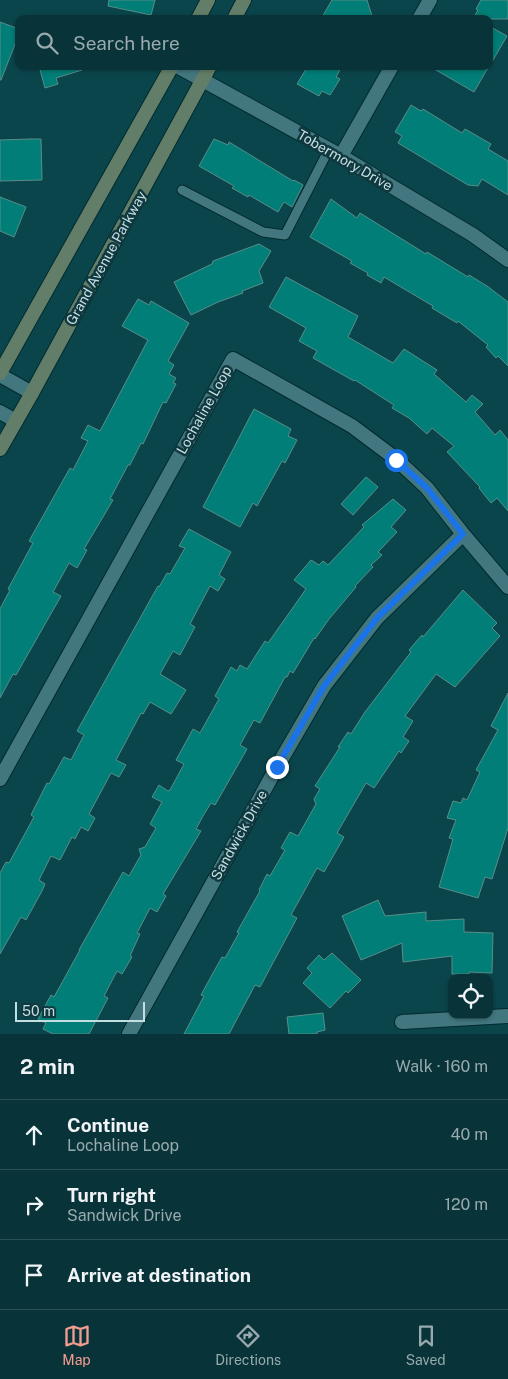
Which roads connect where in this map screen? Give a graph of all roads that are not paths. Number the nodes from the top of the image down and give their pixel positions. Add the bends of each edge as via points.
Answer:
1 (208, 0) edge
2 (244, 0) edge
3 (430, 0) edge
4 (200, 15) edge
5 (236, 15) edge
6 (421, 15) edge
7 (170, 70) edge
8 (184, 70) edge
9 (208, 70) edge
10 (389, 70) edge
11 (203, 80) junction
12 (335, 153) junction
13 (182, 190) dead end
14 (508, 260) edge
15 (0, 374) edge
16 (32, 393) junction
17 (0, 412) edge
18 (16, 421) junction
19 (0, 449) edge
20 (463, 534) junction
21 (508, 587) edge
22 (0, 779) edge
23 (508, 1016) edge
24 (402, 1022) dead end
25 (129, 1034) edge

1 - 4 main road
2 - 5 main road
3 - 6 street
7 - 15 main road
8 - 11 street, Tobermory Drive
9 - 11 main road, Grand Avenue Parkway
10 - 12 street
11 - 12 street, Tobermory Drive
11 - 16 main road, Grand Avenue Parkway
12 - 13 lane via 284,236 263,232
12 - 14 street, Tobermory Drive via 473,235
15 - 16 street
16 - 18 main road, Grand Avenue Parkway
17 - 18 street
18 - 19 main road, Grand Avenue Parkway
20 - 21 street, Lochaline Loop
20 - 22 street, Lochaline Loop via 427,488 352,426 232,359
20 - 25 street, Sandwick Drive via 377,618 324,686
23 - 24 street

